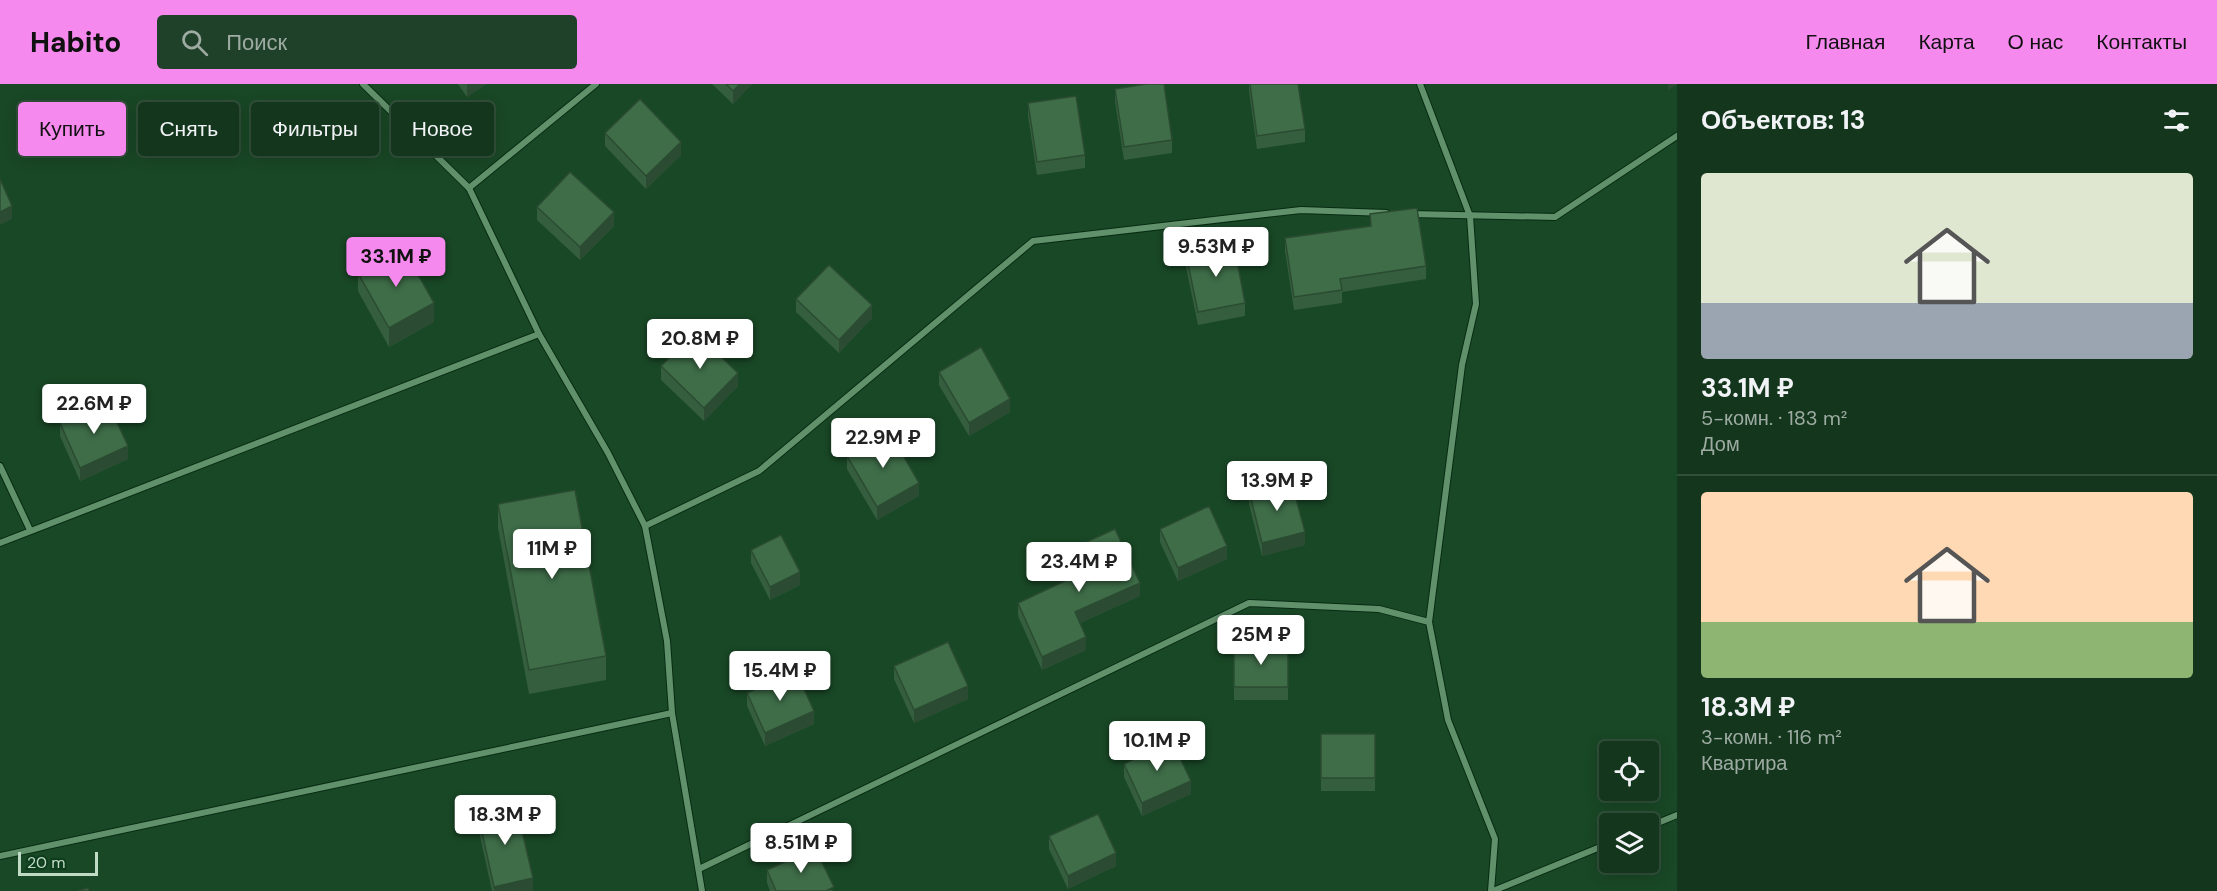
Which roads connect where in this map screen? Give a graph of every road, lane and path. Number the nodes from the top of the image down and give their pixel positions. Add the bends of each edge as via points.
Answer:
1 (363, 84) edge
2 (596, 84) edge
3 (1420, 84) edge
4 (1677, 136) edge
5 (469, 188) junction
6 (1396, 213) edge
7 (1407, 214) edge
8 (1470, 216) junction
9 (539, 334) junction
10 (0, 466) edge
11 (645, 526) junction
12 (30, 530) junction
13 (0, 543) edge
14 (1429, 622) junction
15 (672, 713) junction
16 (1677, 815) edge
17 (1659, 822) edge
18 (1599, 847) edge
19 (0, 856) edge
20 (699, 869) junction
21 (702, 891) edge
22 (1492, 891) edge

1 - 5 street
2 - 5 street
3 - 8 street
4 - 8 street via 1555,217
5 - 9 street
6 - 11 street via 1301,210 1034,241 759,471
7 - 8 street
8 - 14 street via 1476,304 1462,365
9 - 11 street
9 - 12 street
10 - 12 street
11 - 15 street via 667,641
12 - 13 street
14 - 20 street via 1379,609 1249,603
14 - 22 street via 1448,720 1495,839
15 - 19 street
15 - 20 street
16 - 17 street
18 - 22 street
20 - 21 street

